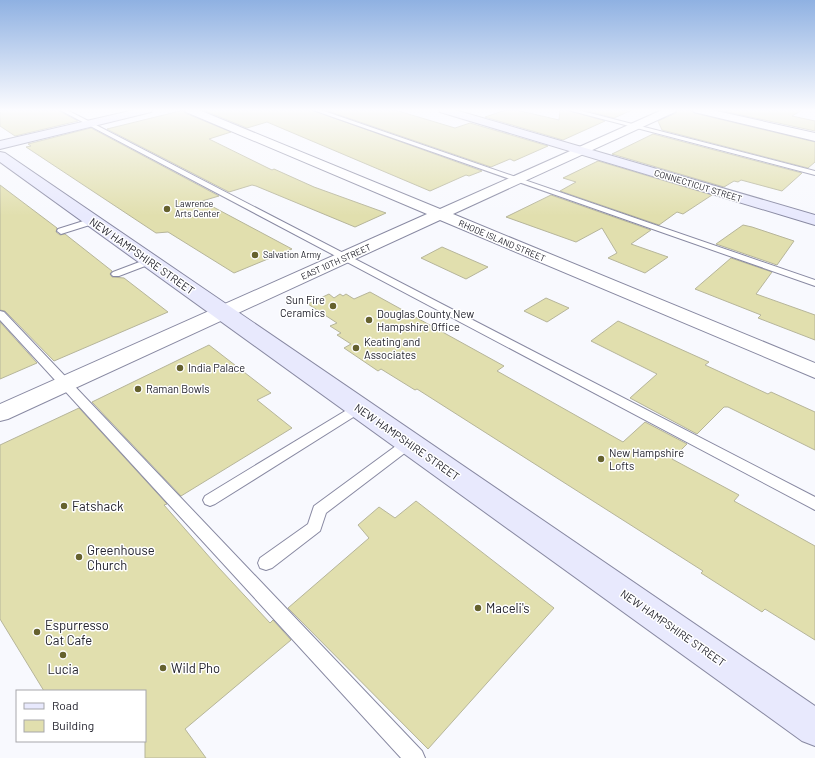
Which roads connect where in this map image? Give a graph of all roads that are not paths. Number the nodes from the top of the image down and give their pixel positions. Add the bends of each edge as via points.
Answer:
1 (130, 145) edge
2 (274, 145) edge
3 (418, 145) edge
4 (562, 145) edge
5 (593, 145) edge
6 (707, 145) edge
7 (581, 151) junction
8 (0, 156) edge
9 (815, 174) edge
10 (517, 180) junction
11 (439, 215) junction
12 (815, 220) edge
13 (93, 221) junction
14 (61, 232) dead end
15 (344, 258) junction
16 (150, 261) junction
17 (116, 274) dead end
18 (815, 283) edge
19 (223, 312) junction
20 (0, 314) edge
21 (815, 371) edge
22 (64, 383) junction
23 (359, 408) junction
24 (0, 413) edge
25 (409, 443) junction
26 (210, 500) dead end
27 (815, 504) edge
28 (266, 563) dead end
29 (815, 728) edge
30 (416, 758) edge

1 - 15 lane
2 - 11 street, RHODE ISLAND STREET
3 - 10 lane
4 - 7 street, CONNECTICUT STREET
5 - 7 street, EAST 10TH STREET
6 - 9 lane
7 - 10 street, EAST 10TH STREET
7 - 12 street, CONNECTICUT STREET
8 - 13 street, NEW HAMPSHIRE STREET
10 - 11 street, EAST 10TH STREET
10 - 18 lane
11 - 15 street, EAST 10TH STREET
11 - 21 street, RHODE ISLAND STREET
13 - 14 lane
13 - 16 street, NEW HAMPSHIRE STREET
15 - 19 street, EAST 10TH STREET
15 - 27 lane
16 - 17 lane
16 - 19 street, NEW HAMPSHIRE STREET
19 - 22 street, EAST 10TH STREET
19 - 23 street, NEW HAMPSHIRE STREET
20 - 22 lane
22 - 24 street, EAST 10TH STREET
22 - 30 lane
23 - 25 street, NEW HAMPSHIRE STREET
23 - 26 lane
25 - 28 lane via 318,510 315,527
25 - 29 street, NEW HAMPSHIRE STREET

